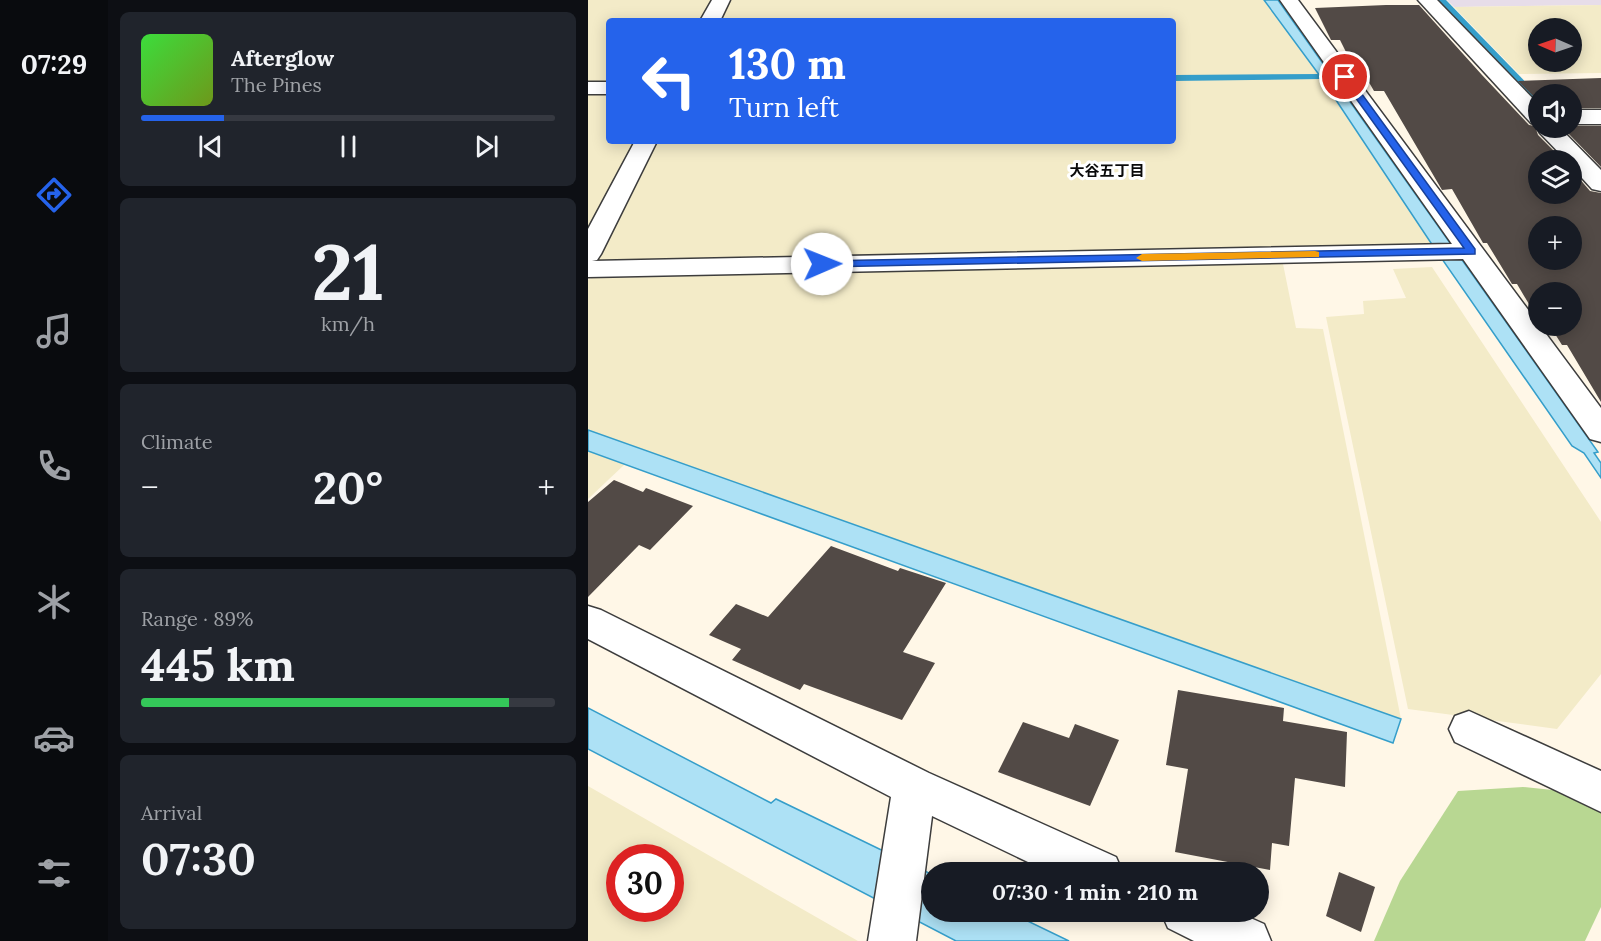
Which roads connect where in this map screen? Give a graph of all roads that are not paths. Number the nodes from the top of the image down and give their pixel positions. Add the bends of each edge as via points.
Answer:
1 (721, 0) edge
2 (1289, 0) edge
3 (1427, 0) edge
4 (712, 18) edge
5 (588, 88) edge
6 (606, 88) edge
7 (1528, 106) edge
8 (1582, 117) edge
9 (1601, 117) edge
10 (1557, 138) edge
11 (644, 144) edge
12 (1601, 184) edge
13 (1472, 251) junction
14 (588, 254) edge
15 (588, 269) edge
16 (1601, 431) edge
17 (588, 621) edge
18 (1469, 729) dead end
19 (914, 787) junction
20 (1601, 792) edge
21 (1076, 862) edge
22 (1206, 922) edge
23 (893, 935) edge
24 (1247, 941) edge

1 - 4 street
2 - 13 street
3 - 7 street
5 - 6 street
8 - 9 street
10 - 12 street
11 - 14 street
13 - 15 street
13 - 16 street
17 - 19 street
18 - 20 street
19 - 21 street
19 - 23 street
22 - 24 street

